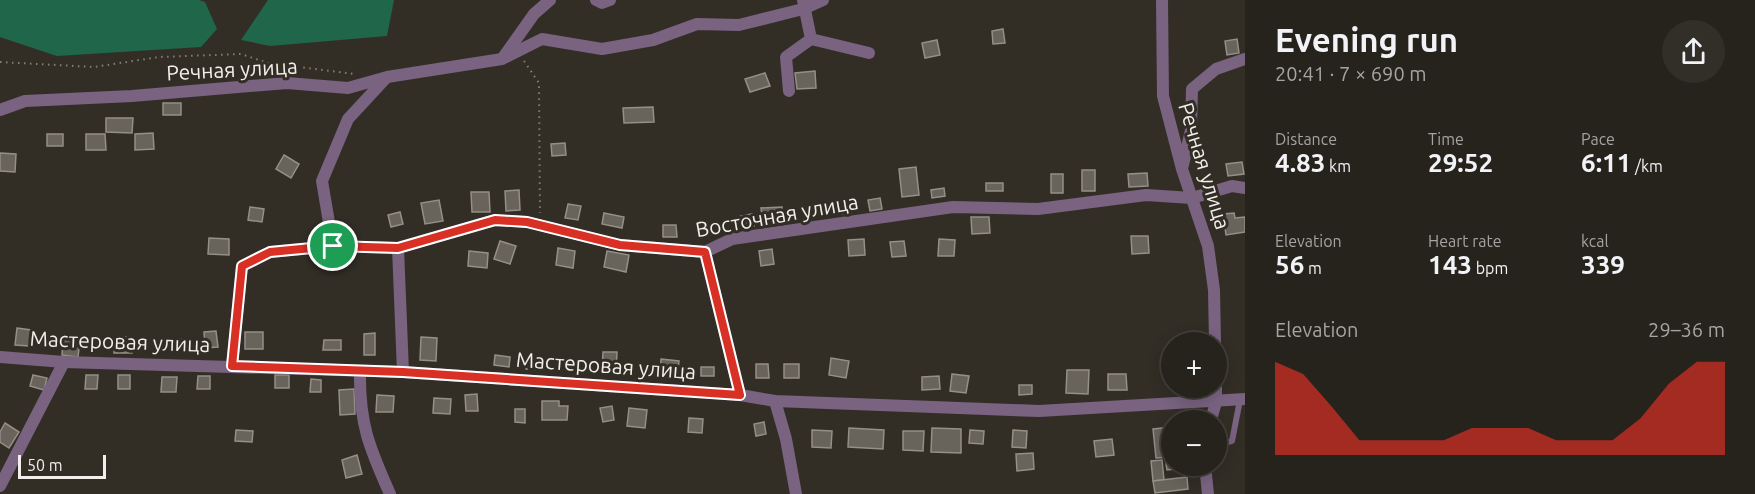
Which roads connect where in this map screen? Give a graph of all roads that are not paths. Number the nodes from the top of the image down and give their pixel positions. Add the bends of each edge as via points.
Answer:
1 (550, 0) edge
2 (596, 0) edge
3 (610, 0) edge
4 (823, 0) edge
5 (1162, 0) edge
6 (803, 5) edge
7 (811, 39) junction
8 (869, 53) dead end
9 (502, 59) junction
10 (1245, 59) edge
11 (387, 77) junction
12 (789, 91) dead end
13 (0, 110) edge
14 (1182, 169) junction
15 (1245, 188) edge
16 (1192, 198) junction
17 (333, 246) junction
18 (398, 248) junction
19 (705, 252) junction
20 (1215, 332) edge
21 (0, 357) edge
22 (64, 362) junction
23 (232, 366) junction
24 (360, 371) junction
25 (403, 372) junction
26 (740, 395) junction
27 (1216, 398) edge
28 (1243, 400) edge
29 (775, 401) junction
30 (1216, 402) junction
31 (1214, 410) edge
32 (1227, 443) edge
33 (1206, 476) edge
34 (0, 486) edge
35 (390, 494) edge
36 (795, 494) edge
37 (1208, 494) edge

1 - 9 street via 534,14
2 - 3 street
4 - 6 street, Речная улица
5 - 14 street, Речная улица via 1163,96
6 - 7 street
6 - 9 street, Речная улица via 739,25 697,24 653,40 602,49 542,39
7 - 8 street
7 - 12 street via 786,57
9 - 11 street, Речная улица
10 - 14 street via 1216,69 1192,88 1191,130
11 - 13 street, Речная улица via 348,88 287,82 25,101
11 - 17 street via 348,119 322,181
14 - 16 street, Речная улица
15 - 16 street, Восточная улица via 1232,186
16 - 19 street, Восточная улица via 1146,195 1038,209 953,207 732,239
16 - 20 street, Речная улица via 1208,246
17 - 18 street, Восточная улица
17 - 23 street, Восточная улица via 270,252 242,266
18 - 19 street, Восточная улица via 495,220 540,225 620,245
18 - 25 street
19 - 26 street
21 - 22 street, Мастеровая улица
22 - 23 street, Мастеровая улица
22 - 34 street
23 - 24 street, Мастеровая улица
24 - 25 street, Мастеровая улица
24 - 35 street via 360,405 367,442
25 - 26 street, Мастеровая улица
26 - 29 street, Мастеровая улица
27 - 30 street
28 - 30 street, Мастеровая улица
28 - 32 lane via 1232,441
29 - 30 street, Мастеровая улица via 1039,411
29 - 36 street
30 - 31 street
33 - 37 street

